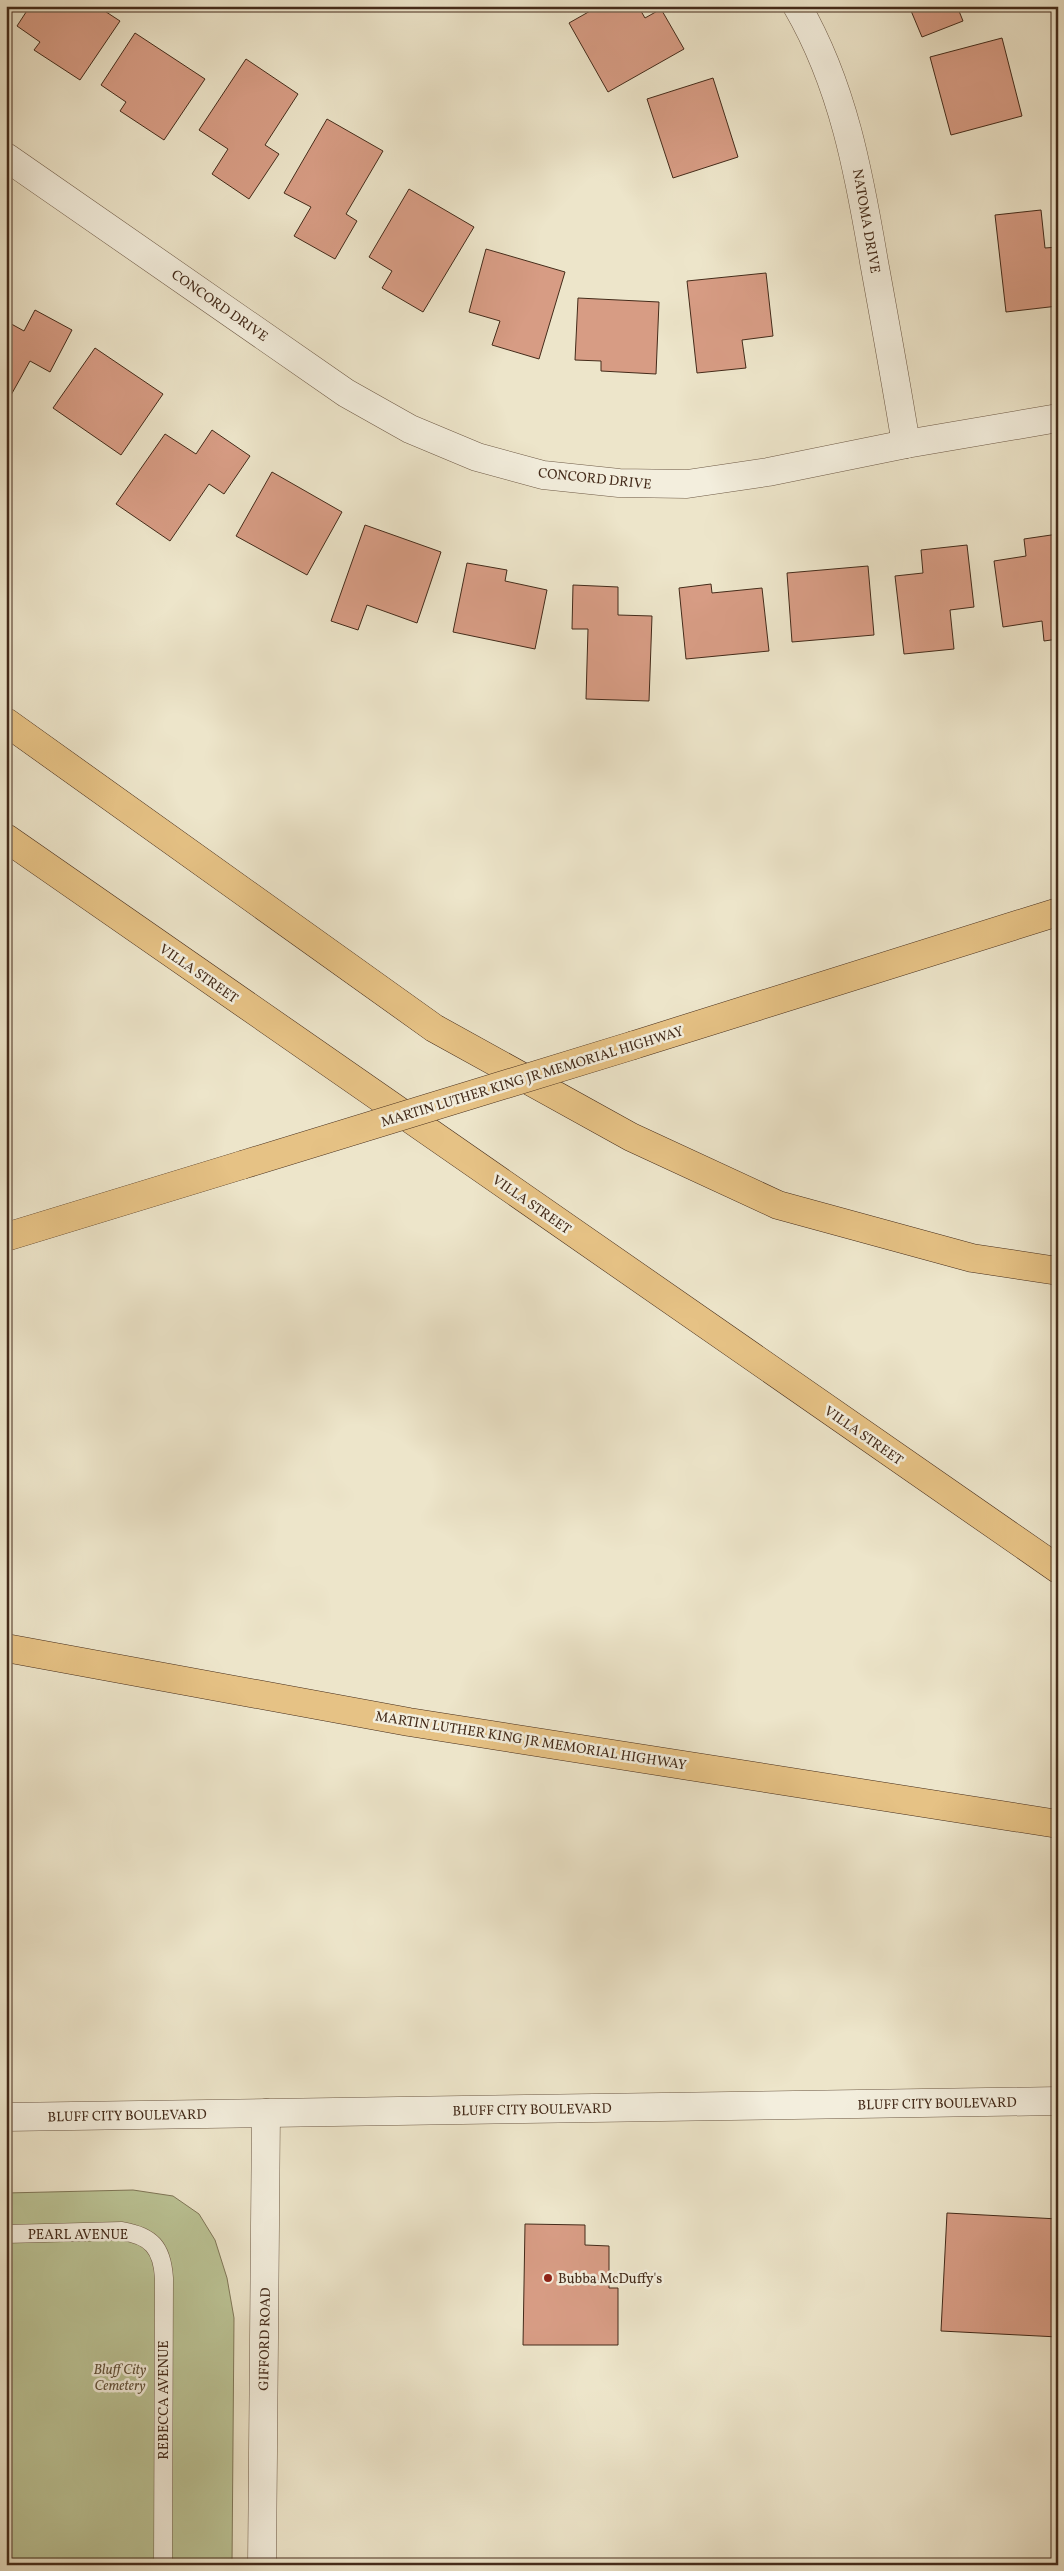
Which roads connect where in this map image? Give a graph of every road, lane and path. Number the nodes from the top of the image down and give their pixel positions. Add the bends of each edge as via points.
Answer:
1 (797, 6) edge
2 (6, 157) edge
3 (1058, 418) edge
4 (906, 444) junction
5 (6, 722) edge
6 (6, 838) edge
7 (1058, 912) edge
8 (6, 1237) edge
9 (1058, 1271) edge
10 (1058, 1569) edge
11 (6, 1648) edge
12 (1058, 1824) edge
13 (1058, 2101) edge
14 (266, 2113) junction
15 (6, 2118) edge
16 (6, 2234) edge
17 (148, 2240) joint
18 (163, 2565) edge
19 (262, 2565) edge

1 - 4 street, NATOMA DRIVE via 812,32 839,96 858,170
2 - 4 street, CONCORD DRIVE via 346,393 410,429 476,457 543,474 619,483 687,484 768,472
3 - 4 street, CONCORD DRIVE
5 - 9 main road via 434,1028 631,1137 778,1205 972,1258
6 - 10 main road, VILLA STREET
7 - 8 main road, MARTIN LUTHER KING JR MEMORIAL HIGHWAY, bridge
11 - 12 main road, MARTIN LUTHER KING JR MEMORIAL HIGHWAY via 409,1722
13 - 14 street, BLUFF CITY BOULEVARD
14 - 15 street, BLUFF CITY BOULEVARD
14 - 19 street, GIFFORD ROAD
16 - 17 lane, PEARL AVENUE via 122,2231
17 - 18 lane, REBECCA AVENUE via 163,2262 164,2278

